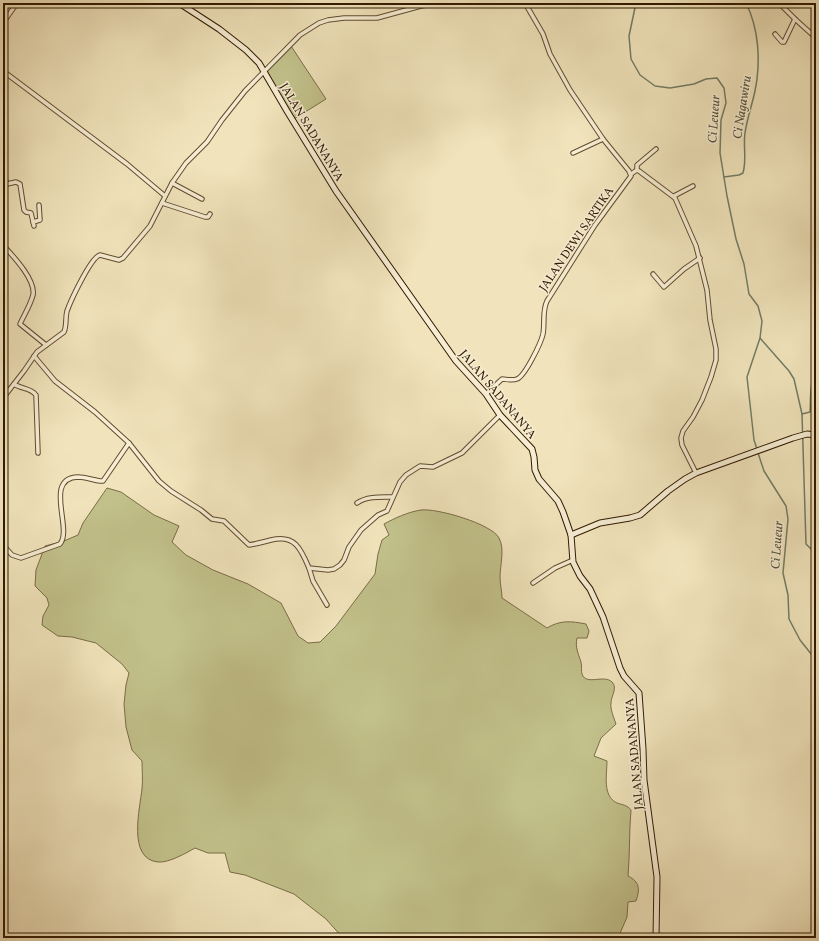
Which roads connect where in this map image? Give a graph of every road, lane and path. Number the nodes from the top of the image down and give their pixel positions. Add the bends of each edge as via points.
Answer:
1 (17, 3) edge
2 (179, 3) edge
3 (450, 3) edge
4 (525, 3) edge
5 (780, 3) edge
6 (4, 19) edge
7 (795, 20) junction
8 (775, 34) dead end
9 (816, 38) edge
10 (3, 71) edge
11 (264, 71) junction
12 (603, 139) junction
13 (656, 149) dead end
14 (573, 153) dead end
15 (637, 170) junction
16 (3, 174) edge
17 (631, 174) junction
18 (172, 183) junction
19 (693, 186) dead end
20 (165, 196) junction
21 (674, 196) junction
22 (202, 199) dead end
23 (162, 203) junction
24 (39, 206) dead end
25 (210, 214) dead end
26 (3, 245) edge
27 (700, 258) junction
28 (653, 274) dead end
29 (46, 345) junction
30 (34, 356) junction
31 (14, 384) junction
32 (486, 394) junction
33 (3, 398) edge
34 (500, 415) junction
35 (816, 435) edge
36 (129, 443) junction
37 (38, 453) dead end
38 (696, 473) junction
39 (392, 497) junction
40 (357, 503) dead end
41 (571, 535) junction
42 (3, 545) edge
43 (573, 560) junction
44 (309, 568) junction
45 (533, 583) dead end
46 (326, 605) dead end
47 (656, 938) edge

1 - 6 street
2 - 11 street, JALAN SADANANYA via 246,50
3 - 11 street via 421,6 377,18 344,18 319,23 300,35
4 - 12 street via 570,90
5 - 7 street
7 - 8 street via 784,42
7 - 9 street
10 - 20 street
11 - 18 street
11 - 32 street, JALAN SADANANYA via 340,196 456,361
12 - 14 street
12 - 17 street
13 - 15 street via 638,165
15 - 17 street
15 - 21 street
16 - 24 street via 7,184 20,184 24,210 31,212 33,224 40,220
17 - 32 street, JALAN DEWI SARTIKA via 631,178 574,256 546,303 542,336 520,378 499,380
18 - 20 street
18 - 22 street
19 - 21 street
20 - 23 street
21 - 27 street
23 - 25 street via 205,217
23 - 29 street via 150,226 122,259 100,255 95,257 68,310 64,332
26 - 29 street via 28,275 33,288 22,326
27 - 28 street via 664,287
27 - 38 street via 716,360 702,400 681,434 682,445
29 - 30 street
30 - 31 street
30 - 36 street via 55,381
31 - 33 street
31 - 37 street via 31,390 36,395
32 - 34 street, JALAN SADANANYA
34 - 39 street via 462,453 433,467 420,466 406,474
34 - 41 street, JALAN SADANANYA via 532,449 541,483 558,500
35 - 38 street via 793,438
36 - 42 street via 103,481 79,477 70,479 64,485 60,502 64,538 60,544 21,558 12,555
36 - 44 street via 170,491 212,519 224,521 248,545 279,538 292,540
38 - 41 street via 640,515 600,523
39 - 40 street via 372,498
39 - 44 street via 387,511 376,516 361,530 340,565 328,570
41 - 43 street, JALAN SADANANYA
43 - 45 street via 555,568
43 - 47 street, JALAN SADANANYA via 603,617 620,668 639,693 644,780 657,877
44 - 46 street

